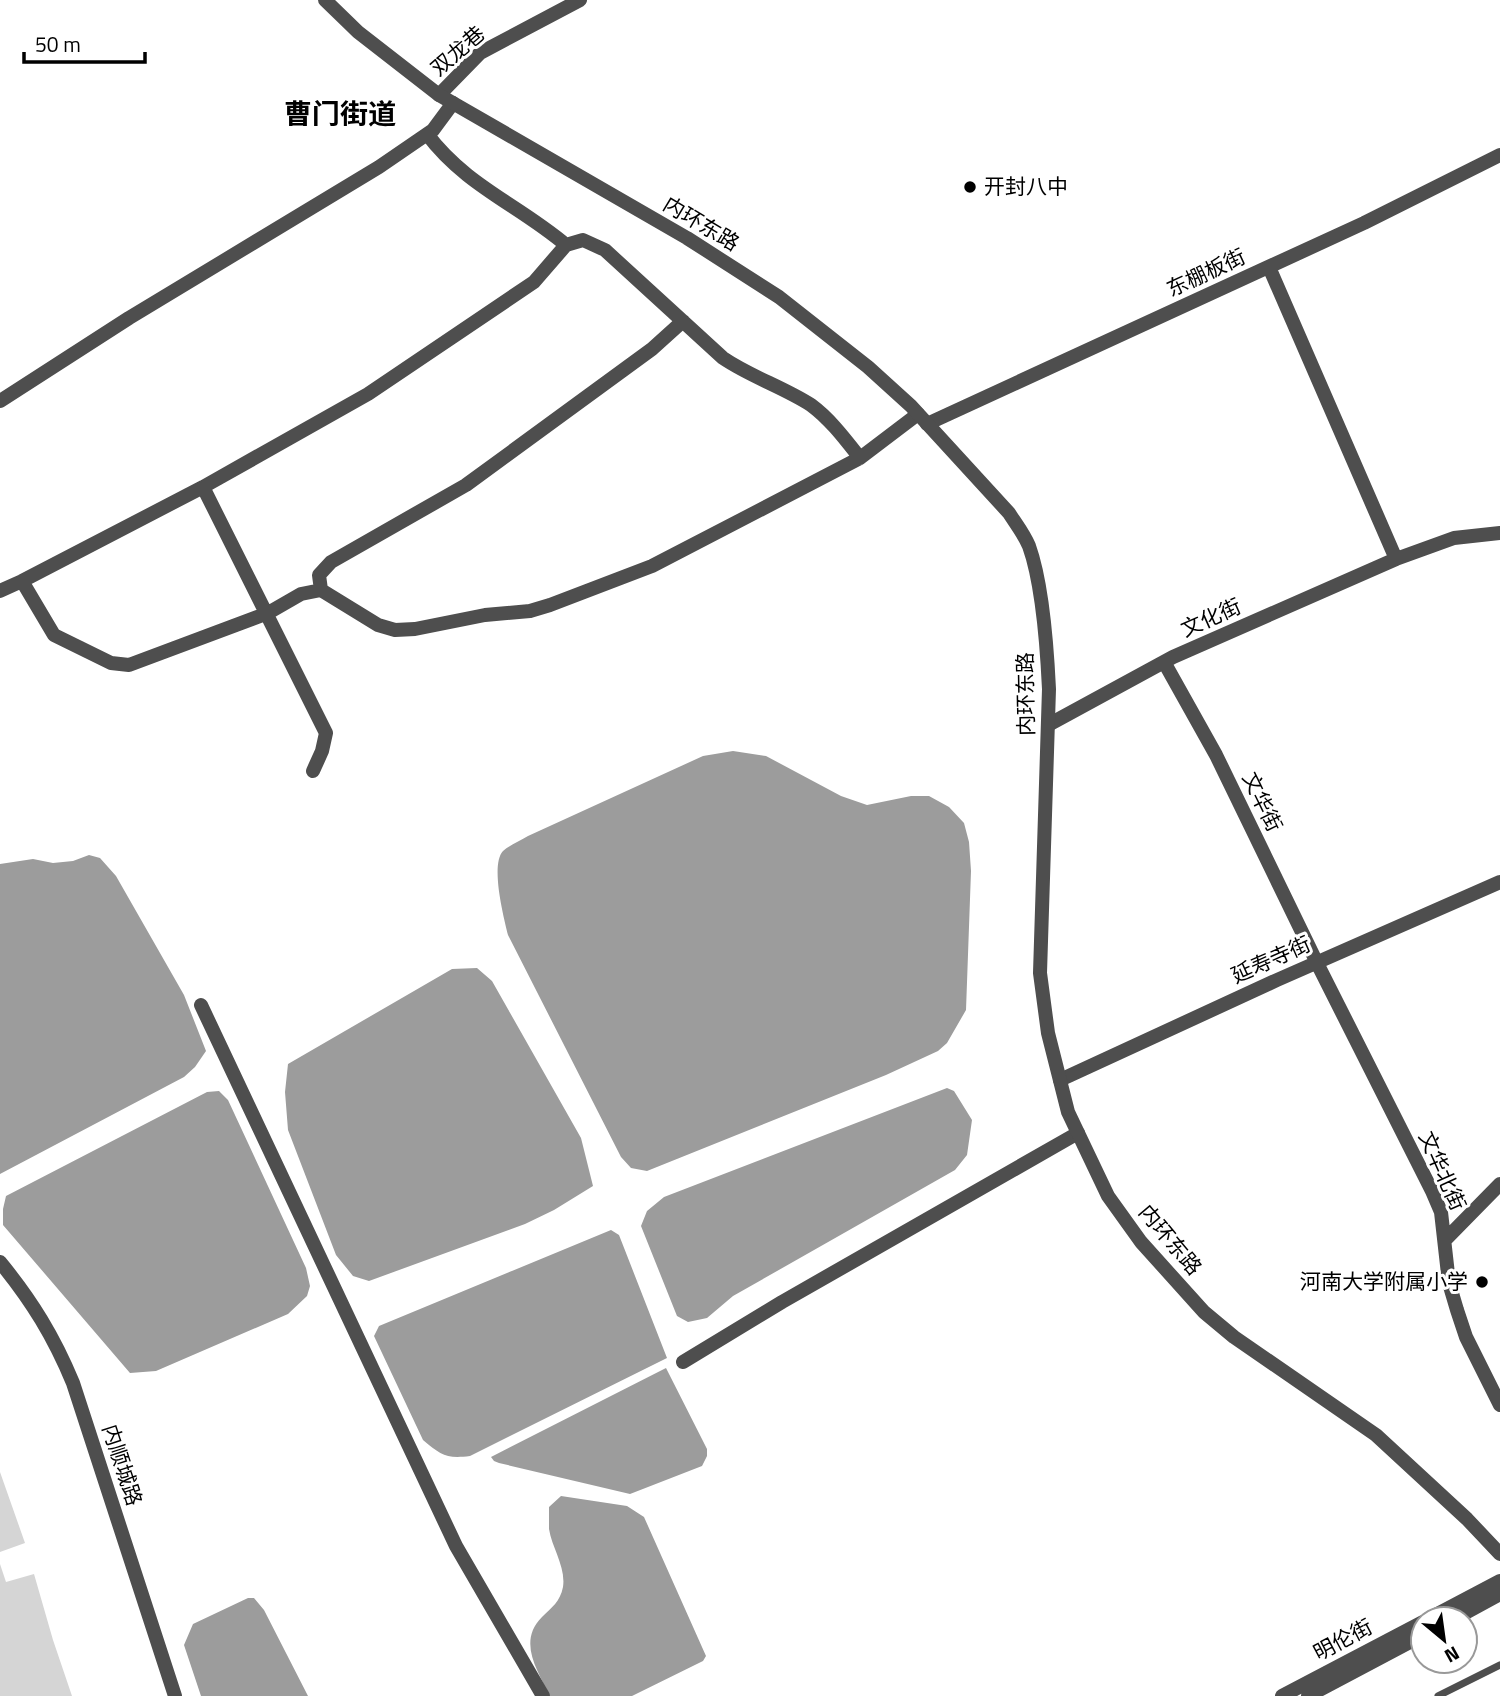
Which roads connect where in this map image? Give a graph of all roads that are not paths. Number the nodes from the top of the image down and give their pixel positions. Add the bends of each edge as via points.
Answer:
1 (325, 0) edge
2 (580, 0) edge
3 (439, 96) junction
4 (453, 103) junction
5 (427, 134) junction
6 (1500, 155) edge
7 (566, 245) junction
8 (1269, 267) junction
9 (683, 321) junction
10 (0, 401) edge
11 (923, 419) junction
12 (860, 458) junction
13 (203, 487) junction
14 (1500, 533) edge
15 (1395, 559) junction
16 (22, 581) junction
17 (321, 590) junction
18 (0, 591) edge
19 (268, 613) junction
20 (1164, 662) junction
21 (1048, 726) junction
22 (313, 771) dead end
23 (1500, 882) edge
24 (1317, 963) junction
25 (201, 1005) dead end
26 (1060, 1080) junction
27 (1078, 1133) junction
28 (1500, 1184) edge
29 (1445, 1240) junction
30 (0, 1262) edge
31 (682, 1362) dead end
32 (1500, 1405) edge
33 (1500, 1554) edge
34 (1500, 1581) edge
35 (1500, 1594) edge
36 (1455, 1605) edge
37 (1479, 1605) edge
38 (1409, 1629) edge
39 (1409, 1642) edge
40 (1500, 1665) edge
41 (175, 1696) edge
42 (543, 1696) edge
43 (1282, 1696) edge
44 (1308, 1696) edge
45 (1438, 1696) edge

1 - 3 street, 内环东路
2 - 3 street, 双龙巷 via 480,53
3 - 4 street, 内环东路
4 - 5 street
4 - 11 street, 内环东路 via 779,297 868,367
5 - 7 street via 443,155 488,192
5 - 10 street
6 - 8 street, 东棚板街
7 - 9 street via 583,240 605,250
7 - 13 street via 534,282 369,394
8 - 11 street, 东棚板街
8 - 15 street
9 - 12 street via 740,370 811,406
9 - 17 street via 652,349 466,485 331,562 318,575
11 - 12 street, 东棚板街
11 - 21 street, 内环东路 via 1009,513 1028,545 1047,647
12 - 17 street, 东棚板街 via 652,566 530,611 395,630 378,625
13 - 16 street
13 - 19 street
14 - 15 street, 文化街 via 1454,538
15 - 20 street, 文化街
16 - 18 street
16 - 19 street via 54,635 111,663 144,661
17 - 19 street via 301,594
19 - 22 street via 326,733
20 - 21 street, 文化街
20 - 24 street, 文华街 via 1216,754
21 - 26 street, 内环东路 via 1040,973
23 - 24 street, 延寿寺街
24 - 26 street, 延寿寺街
24 - 29 street, 文华北街 via 1432,1191
25 - 42 street via 456,1546
26 - 27 street, 内环东路
27 - 31 street
27 - 33 street, 内环东路 via 1108,1196 1141,1242 1204,1312 1234,1338 1376,1435
28 - 29 street
29 - 32 street, 文华北街 via 1449,1283 1466,1337
30 - 41 street, 内顺城路 via 29,1297 57,1344 73,1383
34 - 36 street
35 - 37 street
38 - 43 street, 明伦街
39 - 44 street, 明伦街
40 - 45 lane

